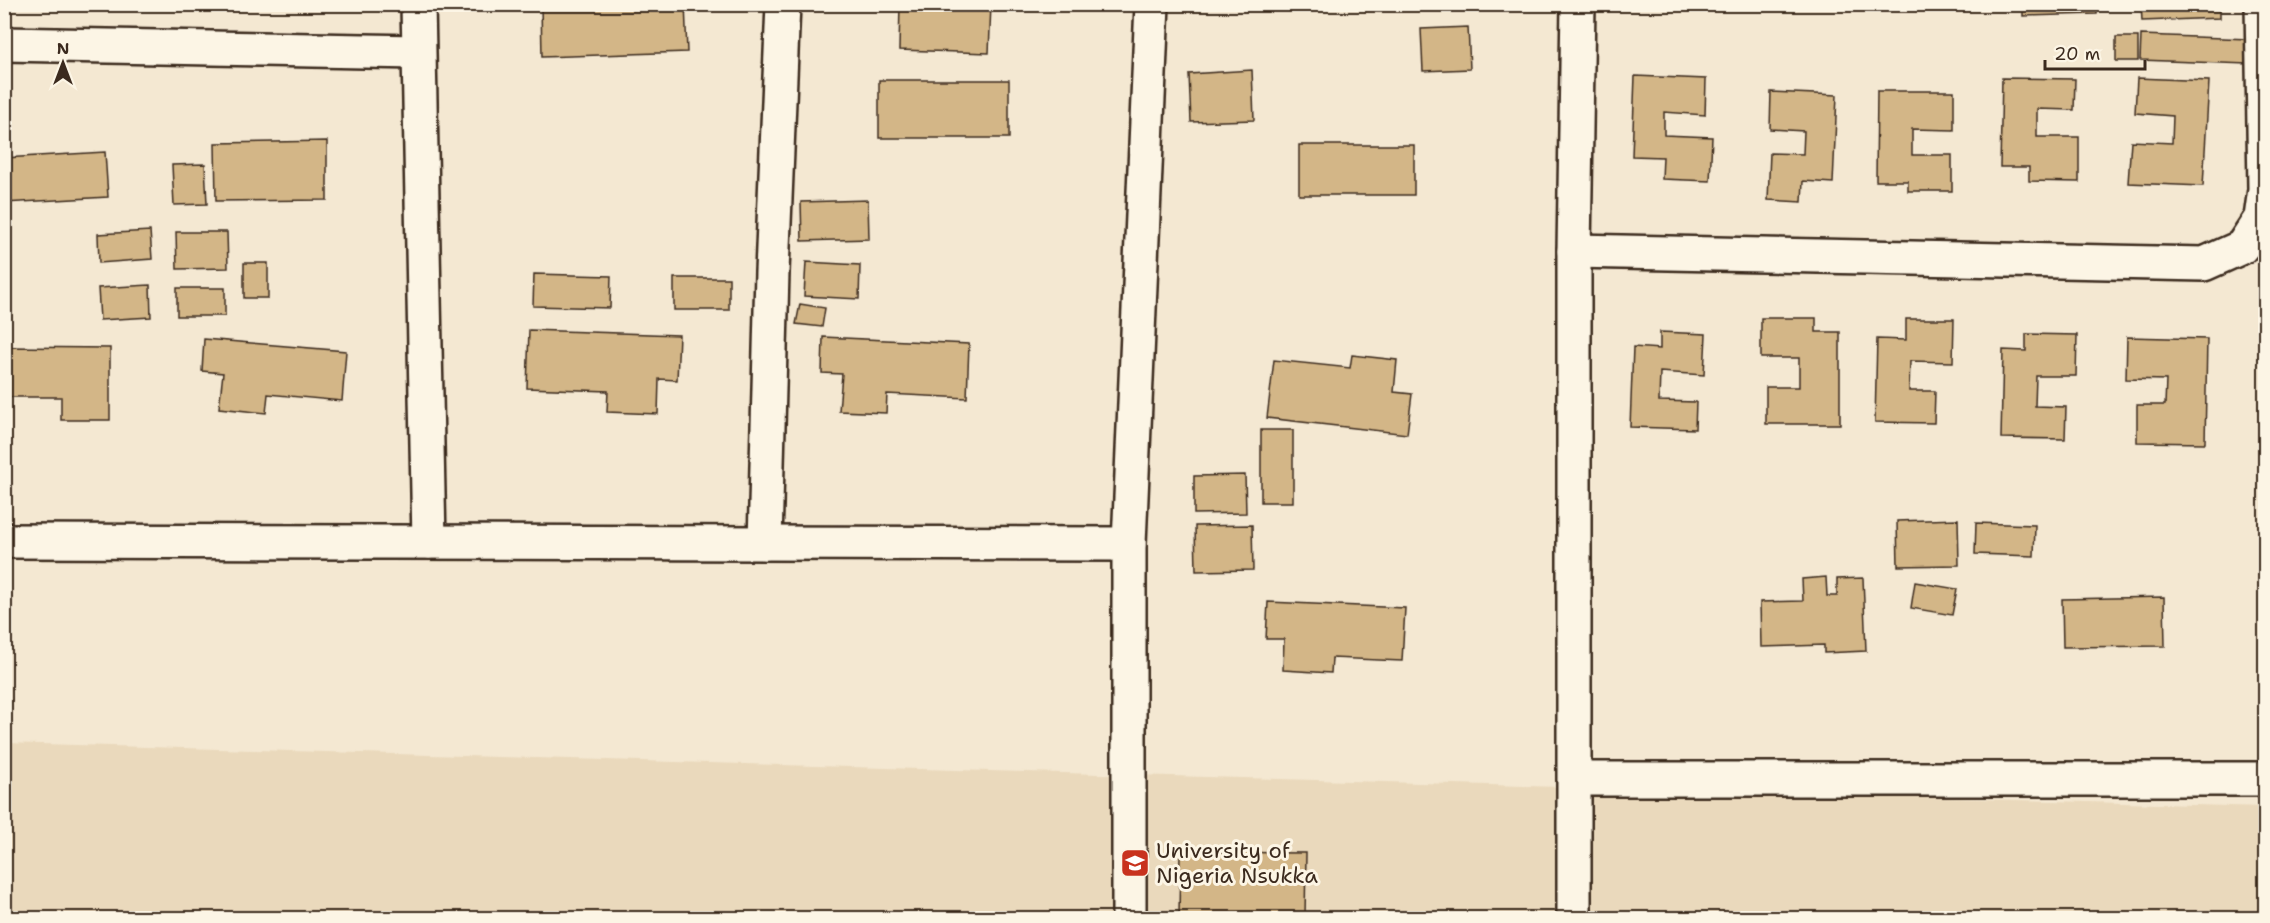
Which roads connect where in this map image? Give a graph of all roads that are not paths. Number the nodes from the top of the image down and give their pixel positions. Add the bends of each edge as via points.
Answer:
1 (418, 4) edge
2 (783, 4) edge
3 (1152, 4) edge
4 (1578, 4) edge
5 (2262, 4) edge
6 (4, 44) edge
7 (417, 52) junction
8 (1574, 251) junction
9 (4, 542) edge
10 (429, 542) junction
11 (765, 543) junction
12 (1129, 544) junction
13 (1575, 779) junction
14 (2265, 779) edge
15 (1129, 918) edge
16 (1574, 918) edge

1 - 7 street
2 - 11 street
3 - 12 street
4 - 8 street
5 - 8 street via 2265,189 2261,218 2242,247 2204,264
6 - 7 street
7 - 10 street
8 - 13 street
9 - 10 street
10 - 11 street
11 - 12 street
12 - 15 street
13 - 14 street
13 - 16 street

